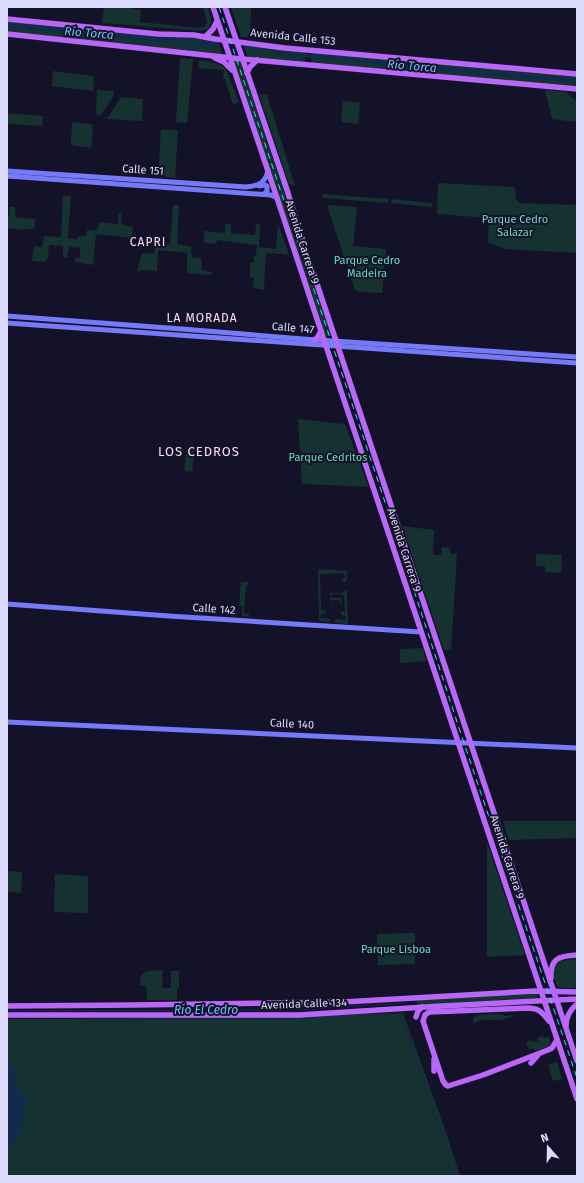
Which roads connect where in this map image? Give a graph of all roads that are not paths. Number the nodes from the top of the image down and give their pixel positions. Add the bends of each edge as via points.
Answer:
1 (213, 7) edge
2 (225, 7) edge
3 (7, 19) edge
4 (217, 21) junction
5 (7, 34) edge
6 (205, 37) junction
7 (224, 41) junction
8 (237, 43) junction
9 (203, 54) junction
10 (230, 57) junction
11 (242, 59) junction
12 (257, 60) junction
13 (247, 74) junction
14 (577, 74) edge
15 (236, 75) junction
16 (577, 89) edge
17 (268, 169) junction
18 (7, 170) edge
19 (7, 176) edge
20 (76, 178) junction
21 (254, 186) junction
22 (264, 194) junction
23 (277, 198) junction
24 (7, 316) edge
25 (7, 323) edge
26 (321, 331) junction
27 (314, 340) junction
28 (325, 343) junction
29 (337, 344) junction
30 (577, 357) edge
31 (577, 363) edge
32 (7, 604) edge
33 (421, 632) junction
34 (7, 722) edge
35 (459, 742) junction
36 (470, 742) junction
37 (577, 748) edge
38 (577, 955) edge
39 (551, 984) junction
40 (541, 991) junction
41 (553, 991) junction
42 (577, 992) edge
43 (408, 998) junction
44 (577, 999) edge
45 (544, 1000) junction
46 (556, 1000) junction
47 (517, 1002) junction
48 (255, 1004) junction
49 (577, 1004) edge
50 (7, 1006) edge
51 (442, 1006) junction
52 (413, 1008) junction
53 (422, 1008) junction
54 (501, 1009) junction
55 (465, 1011) junction
56 (434, 1012) junction
57 (254, 1014) junction
58 (7, 1015) edge
59 (416, 1016) dead end
60 (552, 1025) junction
61 (419, 1026) dead end
62 (567, 1030) junction
63 (427, 1034) junction
64 (557, 1040) junction
65 (539, 1054) junction
66 (435, 1056) junction
67 (577, 1061) edge
68 (531, 1063) dead end
69 (434, 1070) dead end
70 (577, 1099) edge

1 - 4 main road, Avenida Carrera 9
2 - 8 main road, Avenida Carrera 9
3 - 6 main road, Avenida Calle 153
4 - 6 main road
4 - 7 main road, Avenida Carrera 9
5 - 9 main road
6 - 7 main road, Avenida Calle 153
7 - 8 main road, Avenida Calle 153
7 - 10 main road, Avenida Carrera 9
8 - 11 main road, Avenida Carrera 9
8 - 14 main road, Avenida Calle 153
9 - 10 main road
9 - 15 main road via 224,62
10 - 11 main road
10 - 15 main road, Avenida Carrera 9
11 - 12 main road
11 - 13 main road, Avenida Carrera 9
12 - 13 main road
12 - 16 main road
13 - 29 main road, Avenida Carrera 9
15 - 17 main road, Avenida Carrera 9
17 - 21 main road via 264,181
17 - 23 main road, Avenida Carrera 9
18 - 20 main road, Calle 151
19 - 20 main road, Calle 151
20 - 21 main road, Calle 151
20 - 22 main road, Calle 151
21 - 22 main road via 266,185 268,189
22 - 23 main road, Calle 151
23 - 26 main road, Avenida Carrera 9
24 - 27 main road, Calle 147
25 - 28 main road, Calle 147
26 - 27 main road
26 - 28 main road, Avenida Carrera 9
27 - 28 main road, Calle 147
28 - 29 main road, Calle 147
28 - 33 main road, Avenida Carrera 9
29 - 30 main road, Calle 147
29 - 31 main road, Calle 147
29 - 36 main road, Avenida Carrera 9
32 - 33 main road, Calle 142
33 - 35 main road, Avenida Carrera 9
34 - 35 main road, Calle 140
35 - 36 main road, Calle 140
35 - 40 main road, Avenida Carrera 9
36 - 37 main road, Calle 140
36 - 39 main road, Avenida Carrera 9
38 - 39 main road via 565,956 554,961 551,967
39 - 41 main road, Avenida Carrera 9
40 - 41 main road, Avenida Calle 134
40 - 43 main road, Avenida Calle 134
40 - 45 main road, Avenida Carrera 9
41 - 42 main road, Avenida Calle 134
41 - 46 main road, Avenida Carrera 9
43 - 48 main road, Avenida Calle 134
43 - 52 main road
44 - 46 main road, Avenida Calle 134
45 - 46 main road, Avenida Calle 134
45 - 47 main road, Avenida Calle 134
45 - 60 main road, Avenida Carrera 9
46 - 62 main road, Avenida Carrera 9
47 - 51 main road, Avenida Calle 134
47 - 54 main road
48 - 50 main road, Avenida Calle 134
48 - 57 main road via 251,1009
49 - 62 main road via 567,1018
51 - 53 main road, Avenida Calle 134
51 - 55 main road
52 - 53 main road, Avenida Calle 134
52 - 57 main road, Avenida Calle 134 via 321,1014
53 - 56 main road
53 - 59 main road
54 - 55 main road
54 - 60 main road via 537,1009
55 - 56 main road
56 - 63 main road via 423,1018
57 - 58 main road, Avenida Calle 134
60 - 64 main road, Avenida Carrera 9
61 - 63 main road
62 - 67 main road, Avenida Carrera 9
63 - 66 main road
64 - 65 main road via 550,1049
64 - 70 main road, Avenida Carrera 9
65 - 66 main road via 450,1086 443,1081
65 - 68 main road
66 - 69 main road

